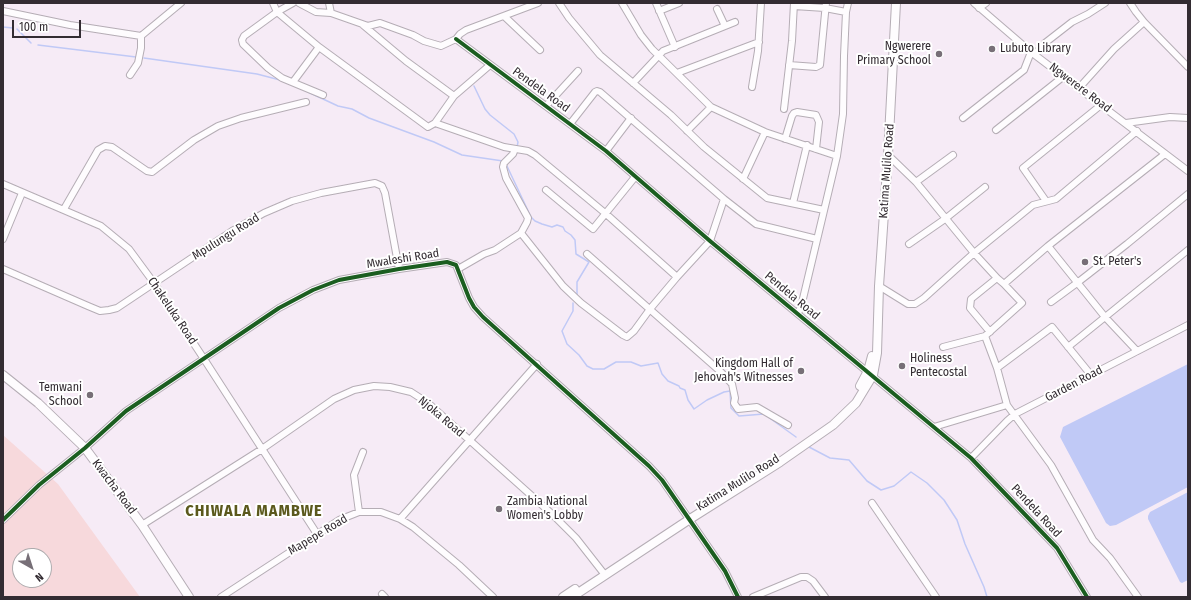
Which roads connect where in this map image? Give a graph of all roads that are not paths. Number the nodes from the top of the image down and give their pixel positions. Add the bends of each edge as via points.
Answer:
1 (182, 3) edge
2 (273, 3) edge
3 (293, 3) edge
4 (299, 3) edge
5 (329, 3) edge
6 (538, 3) edge
7 (559, 3) edge
8 (622, 3) edge
9 (656, 3) edge
10 (679, 3) edge
11 (761, 3) edge
12 (848, 3) edge
13 (896, 3) edge
14 (974, 3) edge
15 (986, 3) edge
16 (1104, 3) edge
17 (1130, 3) edge
18 (794, 4) edge
19 (826, 5) edge
20 (980, 8) junction
21 (717, 9) dead end
22 (3, 11) edge
23 (659, 11) junction
24 (277, 12) junction
25 (846, 12) junction
26 (331, 13) junction
27 (504, 16) junction
28 (735, 22) dead end
29 (1144, 22) junction
30 (361, 23) junction
31 (724, 26) junction
32 (141, 36) junction
33 (456, 39) junction
34 (759, 42) junction
35 (319, 46) junction
36 (675, 47) junction
37 (540, 50) dead end
38 (1033, 53) junction
39 (659, 56) junction
40 (490, 65) junction
41 (789, 65) junction
42 (1188, 67) edge
43 (578, 71) dead end
44 (677, 73) junction
45 (130, 75) dead end
46 (1064, 76) junction
47 (293, 82) junction
48 (632, 83) junction
49 (752, 87) dead end
50 (1079, 88) junction
51 (323, 95) dead end
52 (454, 96) junction
53 (306, 102) dead end
54 (1101, 105) junction
55 (546, 106) junction
56 (711, 107) junction
57 (784, 109) dead end
58 (631, 118) junction
59 (963, 118) dead end
60 (1188, 118) edge
61 (435, 123) junction
62 (570, 124) junction
63 (1126, 124) junction
64 (996, 130) dead end
65 (687, 131) junction
66 (765, 132) junction
67 (1137, 132) junction
68 (785, 139) junction
69 (807, 145) junction
70 (515, 149) junction
71 (816, 149) junction
72 (606, 151) junction
73 (1165, 154) junction
74 (888, 155) junction
75 (953, 155) dead end
76 (837, 156) junction
77 (1188, 171) edge
78 (635, 177) junction
79 (743, 178) junction
80 (916, 182) junction
81 (3, 184) edge
82 (985, 187) dead end
83 (546, 190) dead end
84 (22, 193) junction
85 (1188, 194) edge
86 (724, 199) junction
87 (1046, 202) junction
88 (792, 203) junction
89 (64, 209) junction
90 (824, 210) junction
91 (605, 213) junction
92 (945, 219) junction
93 (521, 233) junction
94 (3, 239) edge
95 (817, 239) junction
96 (710, 241) junction
97 (908, 244) dead end
98 (1048, 246) junction
99 (1188, 250) edge
100 (974, 253) junction
101 (587, 254) dead end
102 (398, 269) junction
103 (458, 269) junction
104 (3, 270) edge
105 (677, 277) junction
106 (997, 278) junction
107 (154, 283) junction
108 (1077, 283) junction
109 (1004, 284) junction
110 (879, 286) junction
111 (1051, 302) dead end
112 (650, 308) junction
113 (798, 313) junction
114 (1106, 317) junction
115 (1188, 325) edge
116 (988, 334) junction
117 (943, 347) dead end
118 (1068, 347) junction
119 (1137, 351) junction
120 (204, 359) junction
121 (537, 364) junction
122 (997, 368) junction
123 (870, 373) junction
124 (3, 375) edge
125 (1091, 375) junction
126 (1007, 404) junction
127 (1016, 414) junction
128 (788, 426) dead end
129 (934, 427) junction
130 (469, 440) junction
131 (85, 448) junction
132 (262, 449) junction
133 (363, 452) dead end
134 (971, 458) junction
135 (872, 503) dead end
136 (359, 512) junction
137 (688, 517) junction
138 (400, 518) junction
139 (3, 520) edge
140 (142, 525) junction
141 (317, 534) junction
142 (604, 573) junction
143 (189, 597) edge
144 (221, 597) edge
145 (493, 597) edge
146 (563, 597) edge
147 (572, 597) edge
148 (738, 597) edge
149 (753, 597) edge
150 (825, 597) edge
151 (936, 597) edge
152 (1087, 597) edge
153 (1138, 597) edge

1 - 32 street
2 - 24 street
3 - 24 street
4 - 26 street via 316,12
5 - 26 street
6 - 27 street
7 - 48 street via 600,55
8 - 39 street via 641,35
9 - 23 street
10 - 23 street
11 - 34 street
12 - 25 street
13 - 74 main road, Katima Mulilo Road
14 - 20 street, Ngwerere Road
15 - 20 street
16 - 38 street via 1072,22
17 - 29 street
18 - 19 street
18 - 41 street
19 - 25 street
19 - 41 street via 820,65
20 - 38 street, Ngwerere Road
21 - 31 street
22 - 32 street
23 - 36 street
24 - 35 street
24 - 47 street via 242,40 268,68
25 - 76 street via 842,114
26 - 30 street
27 - 33 street via 466,30
27 - 37 street
28 - 31 street
29 - 42 street
29 - 50 street via 1114,49
30 - 33 street via 368,26 380,23 441,46
30 - 52 street via 406,61
31 - 36 street
32 - 45 street via 138,63
33 - 40 street, Pendela Road
34 - 44 street
34 - 49 street
35 - 47 street
35 - 61 street via 425,126
36 - 39 street via 663,51
38 - 46 street, Ngwerere Road
38 - 59 street via 1024,70
39 - 44 street
39 - 48 street
40 - 52 street
40 - 55 street, Pendela Road
41 - 57 street
43 - 55 street
44 - 56 street
46 - 50 street, Ngwerere Road
46 - 64 street
47 - 51 street
48 - 65 street
50 - 54 street, Ngwerere Road
52 - 61 street
53 - 89 street via 218,126 194,140 152,172 112,147 105,146 98,150
54 - 63 street, Ngwerere Road
54 - 87 street via 1023,168
55 - 62 street, Pendela Road
56 - 65 street
56 - 66 street
58 - 62 street via 597,91
58 - 72 street
58 - 86 street
60 - 63 street via 1170,117
61 - 70 street
62 - 72 street, Pendela Road
63 - 67 street, Ngwerere Road
65 - 79 street
66 - 68 street
66 - 79 street
67 - 73 street, Ngwerere Road
67 - 87 street via 1056,199
68 - 69 street
68 - 71 street via 794,113 816,116 819,122
69 - 71 street
69 - 88 street
70 - 91 street via 535,155
70 - 93 street via 503,167 506,178 528,218
71 - 76 street
72 - 78 street, Pendela Road
73 - 77 street, Ngwerere Road
73 - 98 street
74 - 80 street
74 - 110 main road, Katima Mulilo Road
75 - 80 street
76 - 90 street
78 - 91 street
78 - 96 street, Pendela Road
79 - 88 street via 766,198
80 - 92 street
81 - 84 street, Chakeluka Road
82 - 92 street
83 - 91 street via 593,229
84 - 89 street, Chakeluka Road
84 - 94 street
85 - 108 street
86 - 95 street via 756,224
86 - 96 street
87 - 100 street via 1033,205
88 - 90 street
89 - 107 street, Chakeluka Road via 111,233 129,249
90 - 95 street
91 - 105 street
92 - 97 street
92 - 100 street
93 - 103 street
93 - 112 street via 563,286 623,335 627,336 634,330
95 - 113 street
96 - 105 street
96 - 113 street, Pendela Road
98 - 108 street
98 - 109 street
99 - 114 street
100 - 106 street
100 - 110 street via 915,304 908,304
101 - 112 street
102 - 103 street, Mwaleshi Road via 447,262 456,265
102 - 107 street, Mpulungu Road via 386,193 382,186 375,184 321,193 292,201 264,213
102 - 120 street, Mwaleshi Road via 339,280 313,290 279,308
103 - 121 street via 474,308
104 - 107 street, Mpulungu Road via 100,311 117,308
105 - 112 street
106 - 109 street
106 - 116 street via 971,299 970,308
107 - 120 street, Chakeluka Road
108 - 111 street
108 - 114 street
109 - 116 street via 1022,303
110 - 123 main road, Katima Mulilo Road via 876,353
112 - 128 street via 732,384 734,403 738,409 757,407
113 - 123 street, Pendela Road
114 - 118 street
114 - 119 street
115 - 119 street, Garden Road
116 - 117 street
116 - 122 street
118 - 122 street via 1052,327
118 - 125 street
119 - 125 street, Garden Road
120 - 131 street, Mwaleshi Road via 126,411
120 - 132 street, Chakeluka Road
121 - 130 street
121 - 137 street via 649,466 670,490
122 - 126 street
123 - 129 street, Pendela Road
123 - 137 main road, Katima Mulilo Road via 856,403 833,425 780,462
124 - 131 main road, Kwacha Road via 38,403
125 - 127 street, Garden Road
126 - 127 street
126 - 129 street
127 - 134 street, Garden Road
127 - 153 street via 1051,465 1093,540 1114,562
129 - 134 street, Pendela Road
130 - 132 street, Njoka Road via 428,403 411,392 374,386 354,390 334,399
130 - 138 street
130 - 142 street, Njoka Road via 557,519
131 - 139 street, Mwaleshi Road
131 - 140 main road, Kwacha Road
132 - 140 street, Njoka Road
132 - 141 street, Chakeluka Road
133 - 136 street via 354,475
134 - 152 street, Pendela Road via 1057,548
135 - 151 street
136 - 138 street, Mapepe Road via 381,512
136 - 141 street, Mapepe Road via 339,520
137 - 142 main road, Katima Mulilo Road
137 - 148 street via 725,571
138 - 145 street, Mapepe Road via 413,526
140 - 143 main road, Kwacha Road
141 - 144 street, Mapepe Road
142 - 146 main road, Katima Mulilo Road
142 - 147 main road, Katima Mulilo Road
149 - 150 street via 801,576 813,581

